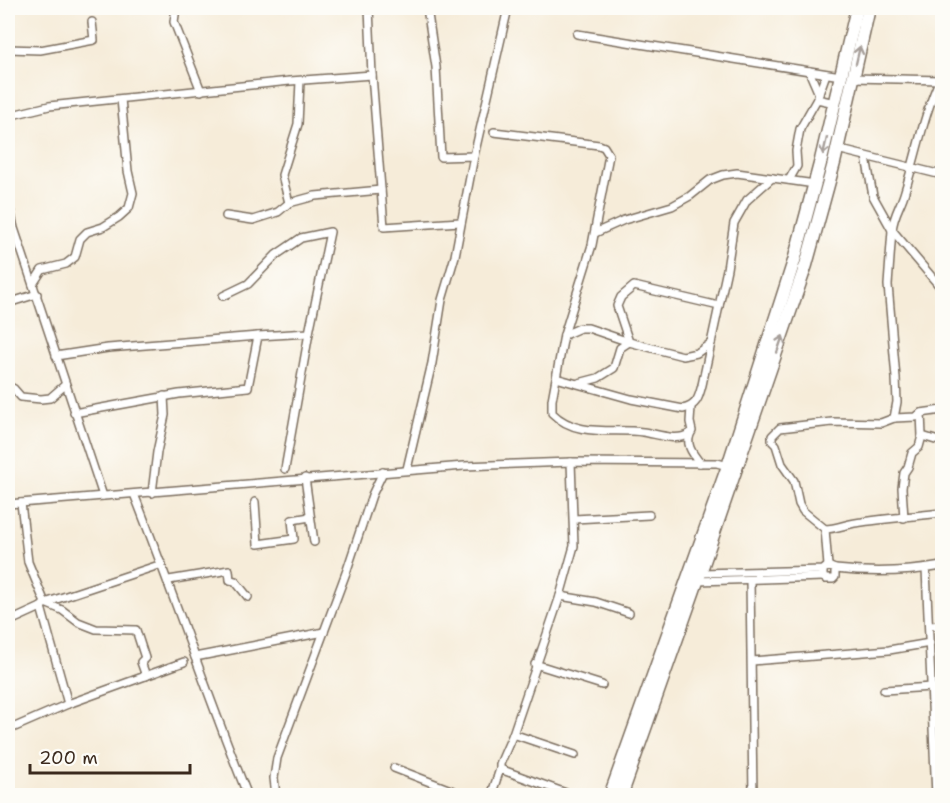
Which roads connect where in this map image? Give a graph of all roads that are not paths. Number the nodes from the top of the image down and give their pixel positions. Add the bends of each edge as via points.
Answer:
1 (176, 8) edge
2 (369, 8) edge
3 (427, 8) edge
4 (508, 8) edge
5 (857, 8) edge
6 (869, 8) edge
7 (92, 22) dead end
8 (577, 34) dead end
9 (8, 50) edge
10 (809, 71) junction
11 (826, 74) junction
12 (372, 75) junction
13 (847, 77) junction
14 (942, 78) edge
15 (300, 81) junction
16 (201, 91) junction
17 (818, 97) junction
18 (121, 99) junction
19 (838, 106) junction
20 (8, 116) edge
21 (494, 132) dead end
22 (837, 149) junction
23 (474, 156) junction
24 (866, 157) junction
25 (911, 168) junction
26 (942, 175) edge
27 (772, 178) junction
28 (789, 180) junction
29 (815, 184) junction
30 (381, 190) junction
31 (8, 201) edge
32 (290, 203) junction
33 (226, 216) dead end
34 (460, 222) junction
35 (11, 229) edge
36 (892, 230) junction
37 (595, 233) junction
38 (33, 284) junction
39 (942, 289) edge
40 (37, 294) junction
41 (224, 296) dead end
42 (8, 303) edge
43 (719, 306) junction
44 (309, 333) junction
45 (564, 335) junction
46 (258, 336) junction
47 (629, 342) junction
48 (711, 343) junction
49 (56, 356) junction
50 (556, 378) junction
51 (577, 383) junction
52 (65, 385) junction
53 (8, 387) edge
54 (165, 396) junction
55 (691, 407) junction
56 (942, 410) edge
57 (921, 412) junction
58 (74, 413) junction
59 (894, 418) junction
60 (689, 434) junction
61 (922, 436) junction
62 (942, 442) edge
63 (571, 462) junction
64 (700, 463) junction
65 (728, 466) junction
66 (285, 469) dead end
67 (407, 469) junction
68 (383, 472) junction
69 (305, 478) junction
70 (152, 493) junction
71 (134, 494) junction
72 (103, 496) junction
73 (255, 502) dead end
74 (8, 503) edge
75 (21, 503) junction
76 (942, 513) edge
77 (649, 515) dead end
78 (310, 517) junction
79 (904, 518) junction
80 (574, 519) junction
81 (825, 528) junction
82 (314, 542) dead end
83 (162, 564) junction
84 (942, 566) edge
85 (926, 568) junction
86 (829, 572) junction
87 (698, 577) junction
88 (169, 580) junction
89 (750, 580) junction
90 (560, 596) junction
91 (248, 597) dead end
92 (43, 605) junction
93 (629, 612) dead end
94 (8, 622) edge
95 (942, 625) edge
96 (930, 626) junction
97 (324, 632) junction
98 (930, 643) junction
99 (195, 657) junction
100 (752, 661) junction
101 (184, 662) dead end
102 (535, 664) junction
103 (146, 676) junction
104 (602, 685) dead end
105 (932, 687) junction
106 (884, 690) dead end
107 (68, 705) junction
108 (8, 730) edge
109 (513, 734) junction
110 (575, 755) dead end
111 (394, 768) dead end
112 (500, 769) junction
113 (248, 795) edge
114 (276, 795) edge
115 (466, 795) edge
116 (491, 795) edge
117 (573, 795) edge
118 (611, 795) edge
119 (753, 795) edge
120 (936, 795) edge

1 - 16 street via 174,22
2 - 12 street
3 - 23 street via 436,67 441,157
4 - 23 street
5 - 13 highway
13 -> 6 highway
7 - 9 street via 94,40 40,50
8 - 10 street
10 - 11 street
10 - 17 street
11 - 13 street
11 - 17 street
12 - 15 street
12 - 30 street
13 - 14 street
13 - 19 highway
14 - 25 street
15 - 16 street
15 - 32 street via 298,123 282,175
16 - 18 street
17 - 19 street
17 - 28 street via 800,129 797,166
18 - 20 street via 49,106
18 - 38 street via 133,193 129,208 103,227 87,232 80,239 75,257 66,264 42,270
19 - 22 highway
19 -> 29 highway
21 - 37 street via 604,147 609,155
22 - 24 street
87 -> 22 highway via 800,284
23 - 34 street
24 - 25 street
24 - 36 street via 873,196
25 - 26 street
25 - 36 street
27 - 28 street
27 - 37 street via 737,173 717,177 681,201
27 - 43 street via 747,200 736,218
28 - 29 street
29 - 65 highway
30 - 32 street via 315,196
30 - 34 street via 384,227
31 - 35 street
32 - 33 street via 278,212 253,220
34 - 67 street
35 - 38 street
36 - 39 street
36 - 59 street via 888,285 896,378
37 - 45 street
38 - 40 street
40 - 42 street
40 - 49 street
41 - 44 street via 248,284 276,255 301,237 330,232
43 - 47 street via 634,286 617,306
43 - 48 street
44 - 46 street
44 - 66 street
45 - 47 street via 588,328
45 - 50 street
46 - 49 street via 162,342
46 - 54 street via 248,387
47 - 48 street via 683,356 697,353
47 - 51 street via 620,348 614,368 598,378
48 - 55 street via 697,402
49 - 52 street
50 - 51 street
50 - 60 street via 551,408 560,419 599,432 678,437
51 - 55 street via 630,399 683,409
52 - 53 street via 50,398 41,399 21,397
52 - 58 street
54 - 58 street
54 - 70 street
55 - 60 street
56 - 57 street
57 - 59 street via 909,419
57 - 61 street
58 - 72 street
59 - 81 street via 881,423 832,422 780,428 772,436 794,481 803,511
60 - 64 street via 689,446
61 - 62 street
61 - 79 street via 904,473
63 - 64 street
63 - 67 street
63 - 80 street
64 - 65 street
65 - 118 highway
67 - 68 street
68 - 69 street
68 - 97 street
69 - 70 street
69 - 78 street
70 - 71 street
71 - 72 street
71 - 83 street
72 - 75 street
73 - 78 street via 258,544 294,539 292,520
74 - 75 street
75 - 92 street via 28,562
76 - 79 street
77 - 80 street
78 - 82 street
79 - 81 street
80 - 90 street via 574,546
81 - 86 street
83 - 88 street
83 - 92 street
84 - 85 street
85 - 86 street
85 - 96 street
86 - 87 street
86 - 89 street
87 - 89 street
87 - 118 highway
88 - 91 street via 229,570 230,580
88 - 99 street
89 - 100 street
90 - 93 street
90 - 102 street
92 - 94 street
92 - 103 street via 62,610 96,629 136,630
92 - 107 street
95 - 96 street
96 - 98 street
97 - 99 street
97 - 114 street via 277,758
98 - 100 street
98 - 105 street
99 - 113 street
100 - 119 street
101 - 103 street
102 - 104 street
102 - 109 street
103 - 107 street
105 - 106 street
105 - 120 street
107 - 108 street
109 - 110 street
109 - 112 street
111 - 115 street
112 - 116 street
112 - 117 street

